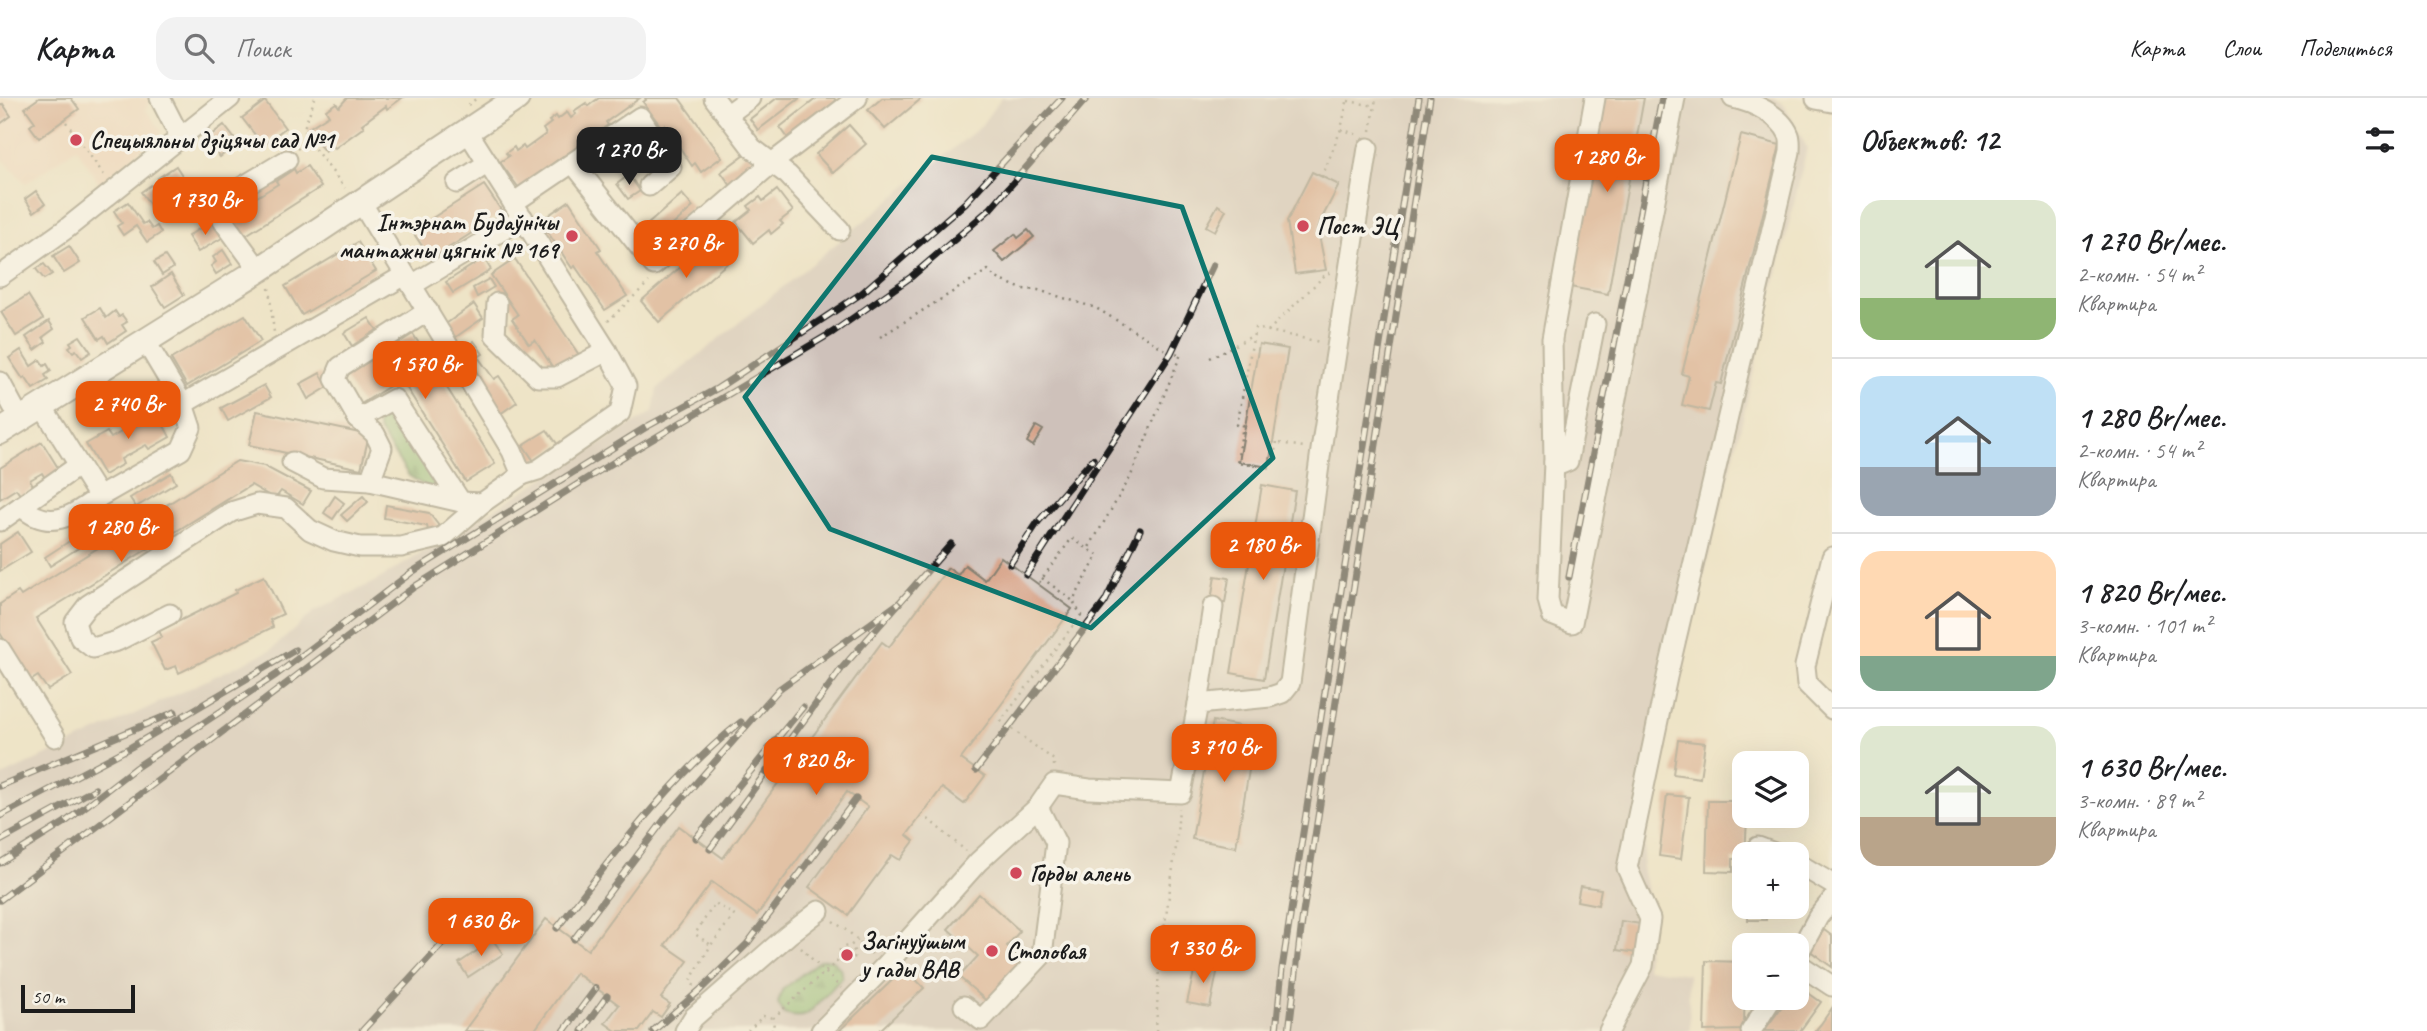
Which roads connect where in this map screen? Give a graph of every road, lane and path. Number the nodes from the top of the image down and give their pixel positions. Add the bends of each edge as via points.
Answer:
1 (160, 98) edge
2 (230, 98) edge
3 (315, 98) edge
4 (517, 98) edge
5 (714, 98) edge
6 (750, 98) edge
7 (857, 98) edge
8 (1377, 98) edge
9 (1595, 98) edge
10 (1675, 98) edge
11 (1733, 98) edge
12 (1348, 99) edge
13 (1375, 106) junction
14 (727, 115) junction
15 (66, 122) dead end
16 (1341, 129) junction
17 (468, 132) junction
18 (180, 137) junction
19 (1369, 143) junction
20 (287, 160) dead end
21 (488, 163) junction
22 (573, 163) junction
23 (772, 163) junction
24 (1322, 177) dead end
25 (457, 183) dead end
26 (649, 186) dead end
27 (114, 189) junction
28 (355, 198) junction
29 (518, 211) junction
30 (840, 230) dead end
31 (654, 265) junction
32 (1348, 274) junction
33 (0, 276) edge
34 (264, 277) junction
35 (408, 280) junction
36 (497, 303) dead end
37 (428, 312) junction
38 (1595, 324) dead end
39 (1268, 331) junction
40 (596, 333) junction
41 (1254, 335) junction
42 (880, 337) dead end
43 (146, 342) junction
44 (1337, 345) junction
45 (276, 350) junction
46 (607, 351) junction
47 (1210, 358) dead end
48 (0, 382) edge
49 (183, 404) junction
50 (42, 406) junction
51 (358, 419) junction
52 (10, 426) edge
53 (1321, 450) junction
54 (292, 462) dead end
55 (1553, 462) junction
56 (78, 466) junction
57 (522, 475) junction
58 (370, 481) junction
59 (99, 497) junction
60 (461, 502) junction
61 (482, 503) junction
62 (21, 506) junction
63 (0, 521) edge
64 (1088, 549) junction
65 (1832, 557) edge
66 (1042, 578) junction
67 (1038, 584) dead end
68 (1829, 588) edge
69 (1073, 601) junction
70 (1213, 607) dead end
71 (170, 614) dead end
72 (3, 660) edge
73 (1198, 704) junction
74 (1832, 709) edge
75 (55, 737) dead end
76 (1054, 784) junction
77 (1181, 793) junction
78 (1038, 807) junction
79 (928, 819) dead end
80 (978, 862) junction
81 (1809, 870) edge
82 (1832, 884) edge
83 (1832, 900) edge
84 (819, 911) joint
85 (1809, 934) edge
86 (788, 935) junction
87 (858, 940) junction
88 (711, 945) junction
89 (850, 946) junction
90 (840, 959) junction
91 (885, 966) junction
92 (1809, 971) edge
93 (826, 972) junction
94 (1832, 986) edge
95 (854, 999) junction
96 (710, 1003) junction
97 (964, 1006) dead end
98 (1764, 1010) edge
99 (773, 1018) junction
100 (685, 1031) edge
101 (748, 1031) edge
102 (771, 1031) edge
103 (821, 1031) edge
104 (1156, 1031) edge
105 (1609, 1031) edge
106 (1751, 1031) edge

1 - 18 street
2 - 18 street
3 - 28 path via 304,128 307,139
4 - 17 main road
5 - 14 street
6 - 14 street
7 - 23 street
8 - 13 path
9 - 55 street via 1552,339
10 - 55 street via 1572,623 1552,615 1548,600
11 - 105 street via 1748,101 1781,122 1790,137 1790,152 1627,868 1650,919 1643,966
12 - 13 path
12 - 16 path
13 - 19 path
14 - 23 street via 752,148
15 - 27 path
16 - 19 path
16 - 24 path
17 - 21 street
17 - 28 main road
18 - 27 street
19 - 32 street
20 - 34 street via 222,198 218,214
21 - 25 street
21 - 29 street
22 - 26 street via 640,117 671,167
22 - 29 street
22 - 31 street
23 - 30 street
23 - 31 street
27 - 33 street
28 - 34 main road
28 - 35 street
29 - 35 street
29 - 40 street
31 - 40 path via 659,273
32 - 39 path via 1327,273
32 - 44 street
34 - 43 main road
34 - 45 path
35 - 37 street
35 - 45 street
36 - 46 street via 495,335 538,377 557,377
37 - 51 street via 340,367 335,379
37 - 57 street
38 - 55 street via 1568,461
39 - 41 path via 1255,328
39 - 44 path
40 - 46 street
41 - 47 path
41 - 53 path via 1237,425 1243,425 1237,463 1271,468 1275,442
42 - 64 path via 988,270 1022,289 1096,308 1171,353 1181,354 1130,478
43 - 49 street
43 - 50 main road
44 - 53 street
45 - 49 street
46 - 57 street via 626,386 620,413 538,470
48 - 52 street
49 - 59 street via 191,428 181,450
50 - 52 main road
50 - 56 street
51 - 58 street via 382,447
51 - 60 street via 394,398
53 - 73 street via 1290,683 1282,693 1270,697
54 - 58 street via 323,478
56 - 59 street
56 - 62 street
57 - 61 street
58 - 60 street
59 - 62 street via 61,520 33,517
60 - 61 street
61 - 71 street via 443,537 401,547 360,547 334,541 310,530 286,508 257,504 231,512 88,605 75,622 80,638 93,648
62 - 63 street
64 - 66 path via 1072,538
64 - 69 path via 1098,555
65 - 68 street
66 - 67 path
66 - 69 path
68 - 74 street via 1805,666 1807,684
69 - 76 path via 1081,615 1001,721 1054,760
70 - 73 street
72 - 75 street
73 - 77 street
76 - 77 street
76 - 78 street
77 - 104 path via 1159,965
78 - 80 street
78 - 97 street via 1056,843 1042,955 981,1020
79 - 80 path
80 - 91 street
81 - 82 street
83 - 85 street
84 - 86 street
84 - 87 path
86 - 93 path
86 - 96 street
87 - 89 path
87 - 91 path
88 - 88 path via 734,915 715,903 695,934
88 - 96 path via 690,981
89 - 90 path via 838,952
89 - 90 path via 854,958
90 - 93 path
91 - 95 street
92 - 94 street
93 - 95 path
93 - 99 path
95 - 103 street
96 - 100 street
98 - 106 street
99 - 101 path via 764,1016
99 - 102 path

